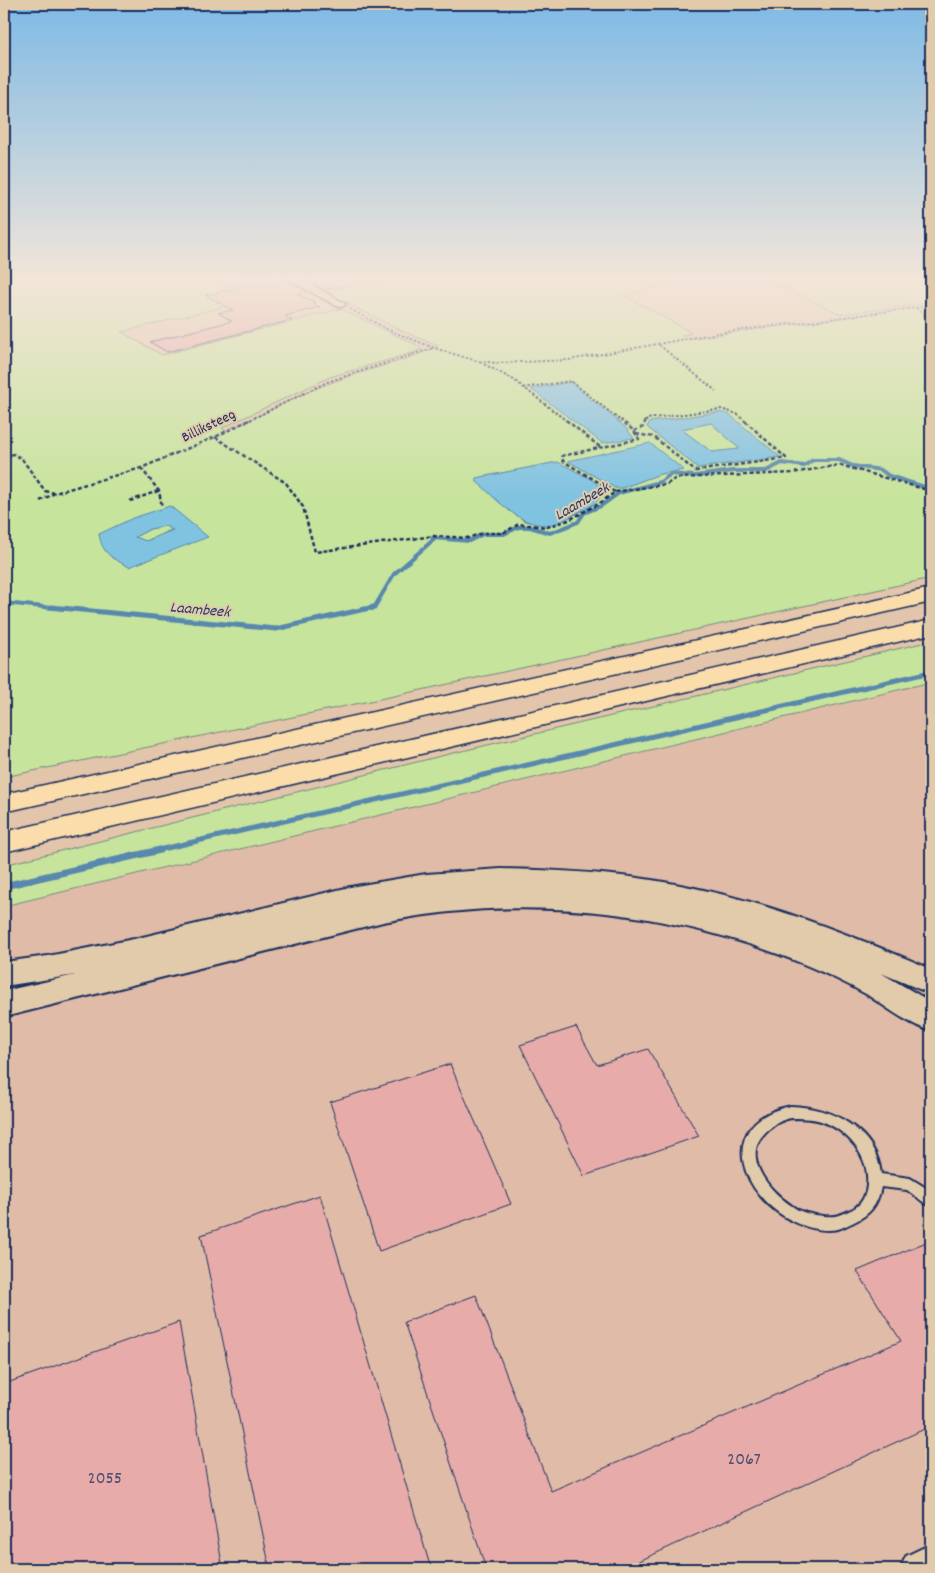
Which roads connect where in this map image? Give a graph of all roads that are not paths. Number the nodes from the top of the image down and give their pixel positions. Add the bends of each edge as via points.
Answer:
1 (931, 595) edge
2 (931, 627) edge
3 (4, 803) edge
4 (4, 842) edge
5 (4, 974) edge
6 (931, 982) edge
7 (4, 1004) edge
8 (931, 1018) edge
9 (876, 1180) junction
10 (931, 1199) edge
11 (931, 1563) edge
12 (919, 1569) edge

1 - 3 highway
2 - 4 highway
5 - 6 street via 89,961 394,889 442,882 531,878 582,880 686,895 747,911 847,946
7 - 8 street via 392,909 460,900 532,897 638,906 750,931 846,969
9 - 9 lane via 872,1197 862,1211 846,1220 826,1224 803,1220 782,1210 757,1183 749,1158 751,1141 760,1126 774,1117 791,1112 811,1112 842,1126 863,1145 872,1162
9 - 10 lane via 910,1184
11 - 12 street

